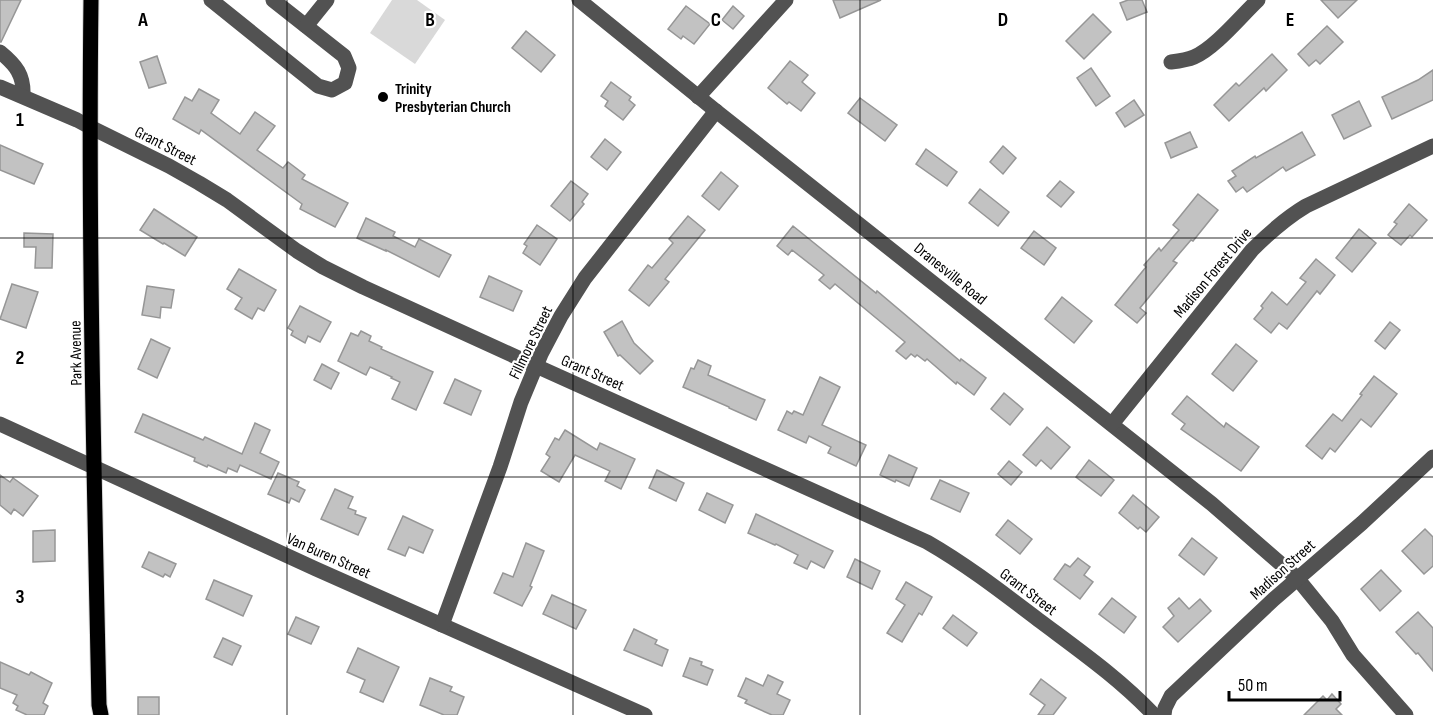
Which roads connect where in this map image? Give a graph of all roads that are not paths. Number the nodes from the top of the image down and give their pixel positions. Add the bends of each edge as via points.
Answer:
1 (91, 0) edge
2 (211, 0) edge
3 (273, 0) edge
4 (327, 0) edge
5 (579, 0) edge
6 (786, 0) edge
7 (1258, 0) edge
8 (306, 26) junction
9 (0, 52) edge
10 (1171, 62) dead end
11 (0, 87) edge
12 (23, 96) junction
13 (698, 96) junction
14 (716, 111) junction
15 (90, 127) junction
16 (1433, 146) edge
17 (536, 366) junction
18 (0, 424) edge
19 (1112, 424) junction
20 (1433, 457) edge
21 (94, 467) junction
22 (1297, 578) junction
23 (442, 625) junction
24 (99, 712) edge
25 (645, 715) edge
26 (1154, 715) edge
27 (1164, 715) edge
28 (1406, 715) edge

1 - 15 main road, Park Avenue
2 - 8 street via 318,86 332,90 345,83 349,68 344,56
3 - 8 street
4 - 8 street
5 - 13 street, Dranesville Road
6 - 13 street
7 - 10 street via 1209,49
9 - 12 street via 17,69
11 - 12 street, Grant Street
12 - 15 street, Grant Street
13 - 14 street, Dranesville Road
14 - 17 street, Fillmore Street via 585,278
14 - 19 street, Dranesville Road
15 - 17 street, Grant Street via 199,183 323,267
15 - 21 main road, Park Avenue
16 - 19 street, Madison Forest Drive via 1306,206 1270,231
17 - 23 street, Fillmore Street
17 - 26 street, Grant Street via 927,542 1108,672
18 - 21 street, Van Buren Street
19 - 22 street, Dranesville Road
20 - 22 street, Madison Street
21 - 23 street, Van Buren Street
21 - 24 main road, Park Avenue
22 - 27 street, Madison Street via 1171,696
22 - 28 street, Dranesville Road via 1353,654
23 - 25 street, Van Buren Street

